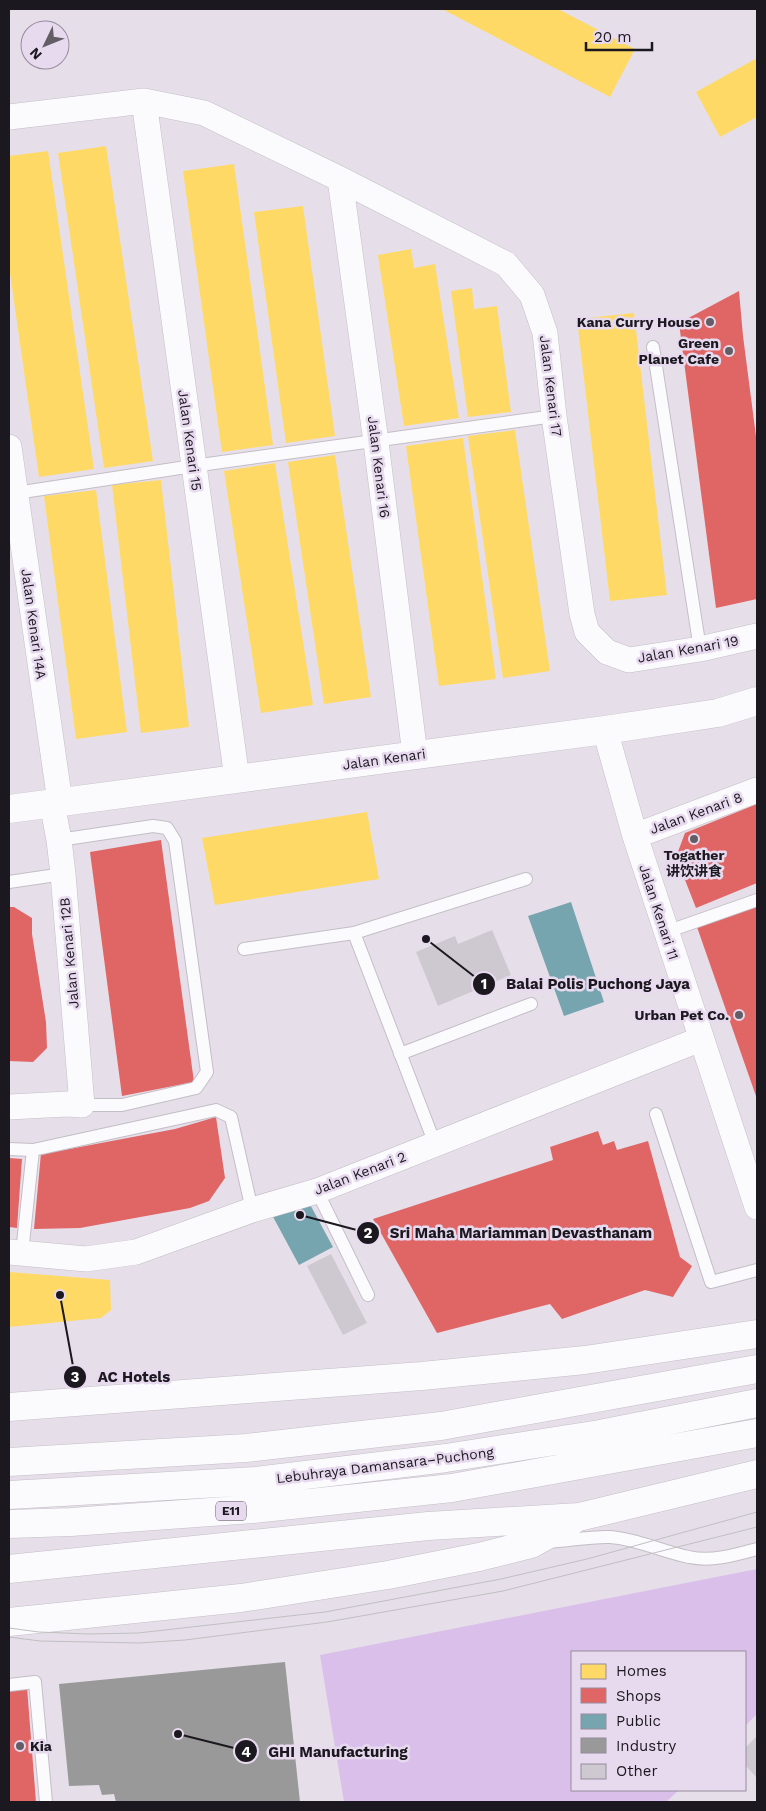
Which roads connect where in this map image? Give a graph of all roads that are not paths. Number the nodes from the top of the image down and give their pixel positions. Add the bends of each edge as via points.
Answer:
1 (144, 101) junction
2 (9, 117) edge
3 (340, 179) junction
4 (653, 347) dead end
5 (554, 416) junction
6 (376, 442) junction
7 (9, 447) edge
8 (193, 466) junction
9 (16, 493) junction
10 (582, 614) joint
11 (757, 636) edge
12 (700, 650) junction
13 (757, 701) edge
14 (605, 730) junction
15 (415, 755) junction
16 (237, 779) junction
17 (757, 790) edge
18 (56, 802) junction
19 (9, 809) edge
20 (635, 836) junction
21 (59, 840) junction
22 (62, 874) junction
23 (526, 879) dead end
24 (9, 882) edge
25 (757, 900) edge
26 (666, 932) junction
27 (354, 933) junction
28 (244, 948) dead end
29 (531, 1004) dead end
30 (701, 1039) junction
31 (400, 1054) junction
32 (82, 1105) junction
33 (9, 1106) edge
34 (656, 1114) dead end
35 (435, 1144) junction
36 (9, 1149) edge
37 (33, 1150) junction
38 (753, 1177) edge
39 (317, 1191) junction
40 (757, 1207) edge
41 (252, 1210) junction
42 (15, 1253) edge
43 (757, 1270) edge
44 (368, 1295) dead end
45 (757, 1334) edge
46 (754, 1371) edge
47 (757, 1403) edge
48 (9, 1407) edge
49 (757, 1433) edge
50 (9, 1462) edge
51 (757, 1474) edge
52 (9, 1495) edge
53 (579, 1517) junction
54 (9, 1524) edge
55 (530, 1544) junction
56 (757, 1549) edge
57 (9, 1569) edge
58 (9, 1622) edge
59 (9, 1685) edge
60 (46, 1802) edge

1 - 2 street, Jalan Kenari 17
1 - 3 street, Jalan Kenari 17 via 204,114
1 - 8 street, Jalan Kenari 15
3 - 5 street, Jalan Kenari 17 via 506,264 532,296 545,333
3 - 6 street, Jalan Kenari 16
4 - 12 lane
5 - 6 lane
5 - 10 street, Jalan Kenari 17
6 - 8 lane
6 - 15 street, Jalan Kenari 16
7 - 9 street, Jalan Kenari 14A
8 - 9 lane
8 - 16 street, Jalan Kenari 15
9 - 18 street, Jalan Kenari 14A
10 - 12 street, Jalan Kenari 19 via 587,632 607,652 628,660
11 - 12 street, Jalan Kenari 19
13 - 14 main road, Jalan Kenari via 718,713
14 - 15 main road, Jalan Kenari
14 - 20 street, Jalan Kenari 11
15 - 16 main road, Jalan Kenari
16 - 18 main road, Jalan Kenari
17 - 20 street, Jalan Kenari 8
18 - 19 main road, Jalan Kenari
18 - 21 street, Jalan Kenari 12B
20 - 26 street, Jalan Kenari 11
21 - 22 street, Jalan Kenari 12B
21 - 32 lane via 153,826 167,828 175,841 207,1072 196,1088 122,1105
22 - 24 lane
22 - 32 street, Jalan Kenari 12B
23 - 27 lane
25 - 26 lane
26 - 30 street, Jalan Kenari 11
27 - 28 lane
27 - 31 lane
29 - 31 lane
30 - 35 street, Jalan Kenari 2
30 - 38 street, Jalan Kenari 11
31 - 35 lane
32 - 33 street
34 - 43 lane via 711,1282
35 - 39 street, Jalan Kenari 2
36 - 37 lane
37 - 41 lane via 216,1110 231,1117
37 - 42 lane
38 - 40 street, Jalan Kenari 11
39 - 41 street, Jalan Kenari 2
39 - 44 lane
41 - 42 street, Jalan Kenari 2 via 136,1252 86,1259
45 - 48 main road via 585,1360 422,1376
46 - 50 main road via 441,1426 246,1448
47 - 52 main road, Lebuhraya Damansara–Puchong / E11 via 600,1434 256,1482
49 - 54 main road, Lebuhraya Damansara–Puchong / E11 via 452,1488 253,1509
51 - 53 main road
53 - 55 main road
53 - 57 main road via 428,1526
55 - 56 lane via 610,1537 689,1557 710,1559
55 - 58 main road via 388,1575 241,1598
59 - 60 lane via 35,1682

